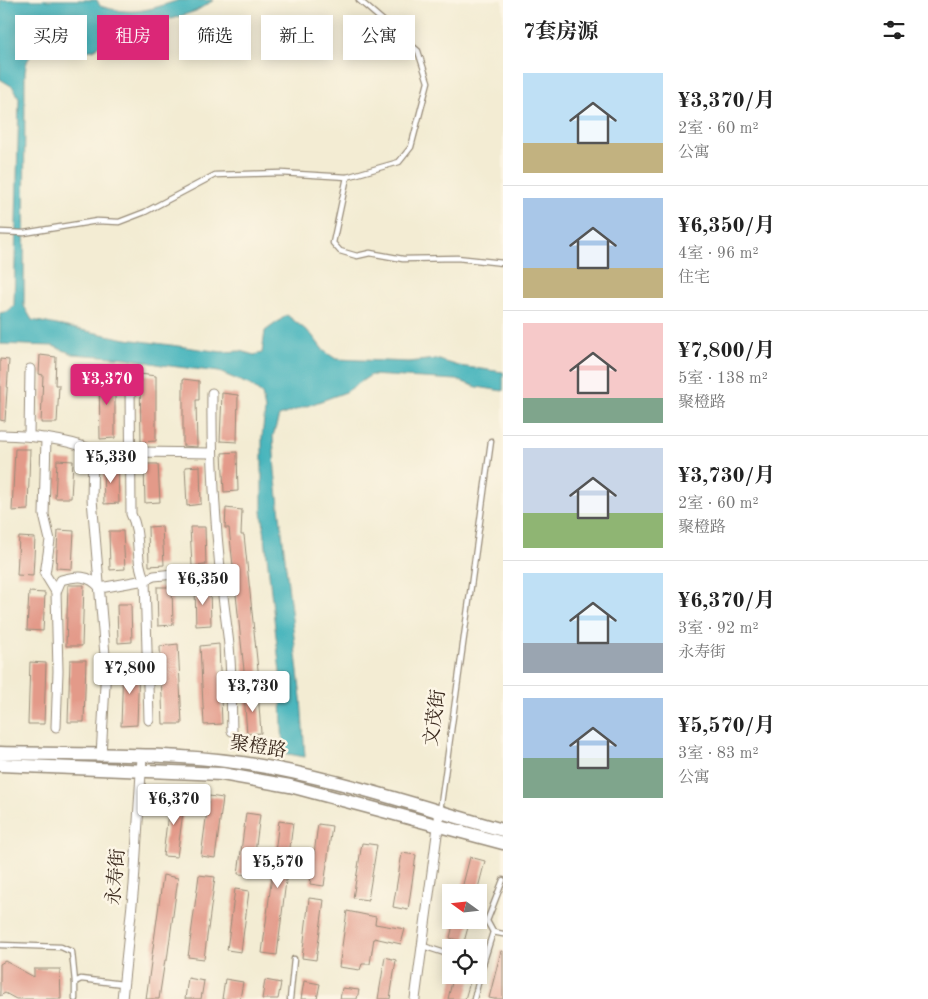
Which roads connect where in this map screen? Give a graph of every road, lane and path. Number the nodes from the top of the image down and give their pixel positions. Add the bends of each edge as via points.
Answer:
1 (359, 0) edge
2 (347, 177) junction
3 (0, 232) edge
4 (503, 263) edge
5 (30, 370) dead end
6 (130, 385) dead end
7 (212, 393) dead end
8 (0, 435) edge
9 (29, 436) junction
10 (46, 438) junction
11 (491, 441) dead end
12 (93, 450) junction
13 (211, 454) junction
14 (132, 456) junction
15 (222, 575) junction
16 (145, 580) junction
17 (100, 588) junction
18 (56, 592) junction
19 (149, 720) dead end
20 (56, 727) dead end
21 (232, 731) dead end
22 (0, 753) edge
23 (101, 756) junction
24 (142, 763) junction
25 (0, 765) edge
26 (439, 819) junction
27 (503, 830) edge
28 (503, 843) edge
29 (503, 880) edge
30 (493, 932) junction
31 (503, 934) edge
32 (0, 945) edge
33 (422, 946) junction
34 (487, 948) edge
35 (442, 952) edge
36 (294, 959) dead end
37 (75, 982) junction
38 (123, 984) junction
39 (477, 984) edge
40 (75, 999) edge
41 (122, 999) edge
42 (290, 999) edge
43 (415, 999) edge
44 (474, 999) edge

1 - 2 lane via 418,51 428,82 411,147 399,162
2 - 3 lane via 281,173 215,175 119,222 97,221 24,233
2 - 4 lane via 333,243 340,251 357,256 370,253 403,259 457,258
5 - 9 street
6 - 14 street
7 - 13 street
8 - 9 street
9 - 10 street
10 - 12 street
10 - 18 street via 44,515 50,540 45,574
11 - 26 lane, 文茂街
12 - 14 street
12 - 17 street via 92,499
13 - 14 street via 140,452
13 - 15 street
14 - 16 street via 131,514 138,526 140,571
15 - 16 street via 184,573
15 - 21 street
16 - 17 street
16 - 19 street
17 - 18 street via 93,580 78,576 61,580
17 - 23 street via 106,667
18 - 20 street
22 - 23 street, 聚橙路
23 - 24 street, 聚橙路
24 - 25 street, 聚橙路
24 - 26 street, 聚橙路 via 223,761 278,770
24 - 38 street, 永寿街
26 - 27 street, 聚橙路
26 - 28 street, 聚橙路
26 - 33 street, 文茂街
29 - 30 lane via 487,921
30 - 31 lane
30 - 34 lane
32 - 37 lane via 61,946 72,952
33 - 35 lane
33 - 43 street, 文茂街
36 - 42 lane
37 - 38 lane via 81,979
37 - 40 lane
38 - 41 street, 永寿街
39 - 44 lane

